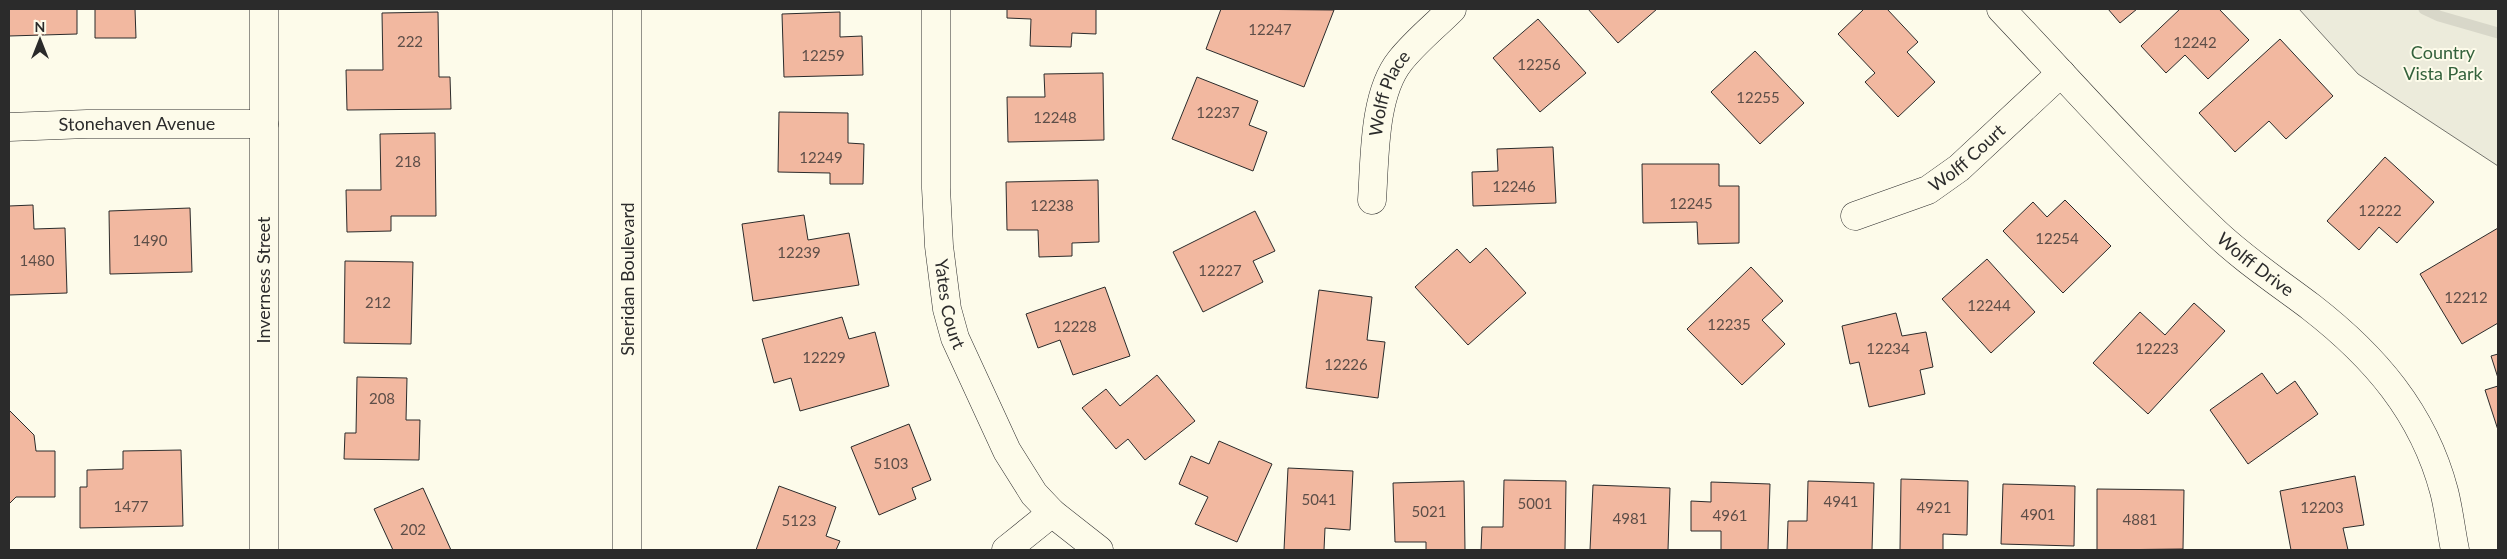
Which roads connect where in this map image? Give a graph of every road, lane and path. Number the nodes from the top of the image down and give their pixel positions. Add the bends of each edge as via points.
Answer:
1 (264, 9) edge
2 (627, 9) edge
3 (936, 9) edge
4 (1452, 9) edge
5 (2001, 9) edge
6 (2061, 73) junction
7 (264, 124) junction
8 (9, 127) edge
9 (1372, 200) dead end
10 (1855, 216) dead end
11 (1052, 514) junction
12 (264, 550) edge
13 (627, 550) edge
14 (1006, 550) edge
15 (1099, 550) edge
16 (2455, 550) edge

1 - 7 street, Inverness Street
2 - 13 street, Sheridan Boulevard
3 - 11 street, Yates Court via 936,188 947,309 955,338 1007,451 1034,494
4 - 9 street, Wolff Place via 1400,61 1391,76 1376,142
5 - 6 street, Wolff Drive
6 - 10 street, Wolff Court via 1959,168 1928,190
6 - 16 street, Wolff Drive via 2176,195 2234,251 2312,308 2380,368 2411,413 2432,457 2444,491
7 - 8 street, Stonehaven Avenue
7 - 12 street, Inverness Street
11 - 14 street
11 - 15 street, Yates Court

